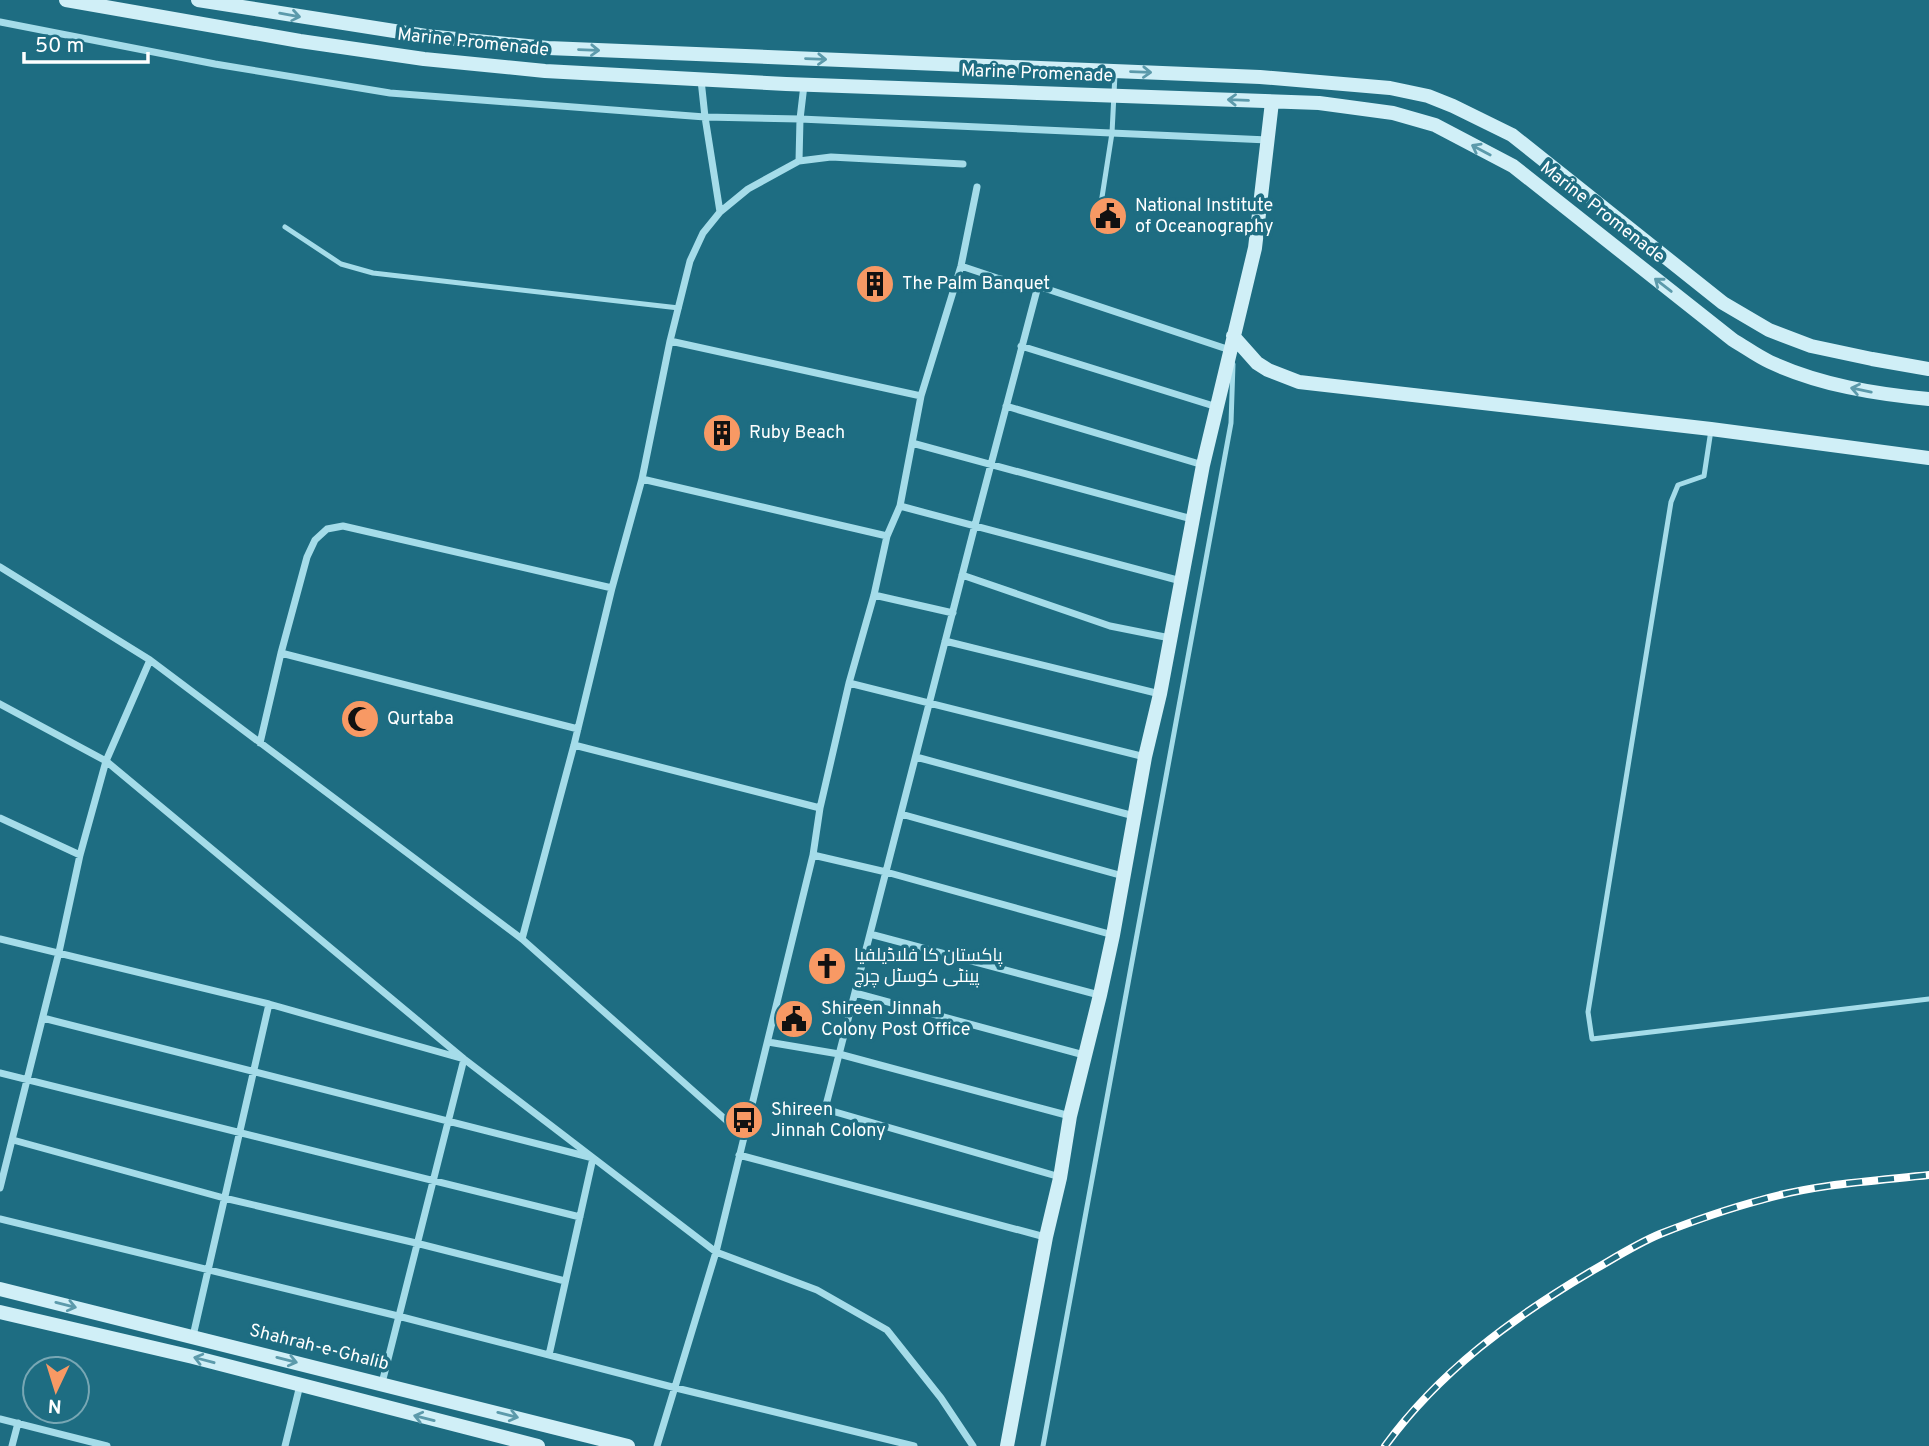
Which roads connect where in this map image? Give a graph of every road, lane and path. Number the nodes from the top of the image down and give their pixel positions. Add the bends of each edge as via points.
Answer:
1 (66, 0) edge
2 (198, 0) edge
3 (0, 22) edge
4 (1115, 71) junction
5 (701, 79) junction
6 (804, 85) junction
7 (1114, 95) junction
8 (1272, 102) junction
9 (705, 117) junction
10 (800, 119) junction
11 (1112, 133) junction
12 (1268, 140) junction
13 (799, 161) junction
14 (962, 164) dead end
15 (977, 187) dead end
16 (1100, 210) dead end
17 (720, 212) junction
18 (285, 227) dead end
19 (961, 266) junction
20 (1038, 286) junction
21 (679, 308) junction
22 (670, 341) junction
23 (1231, 343) junction
24 (1021, 346) junction
25 (1929, 369) edge
26 (921, 396) junction
27 (1929, 399) edge
28 (1006, 406) junction
29 (1217, 407) junction
30 (1711, 429) junction
31 (912, 443) junction
32 (1929, 458) edge
33 (991, 465) junction
34 (1203, 465) junction
35 (642, 479) junction
36 (900, 506) junction
37 (1192, 519) junction
38 (975, 525) junction
39 (887, 537) junction
40 (0, 567) edge
41 (962, 575) junction
42 (1181, 581) junction
43 (612, 588) junction
44 (874, 596) junction
45 (953, 613) junction
46 (1170, 638) junction
47 (946, 641) junction
48 (281, 653) junction
49 (150, 660) junction
50 (849, 683) junction
51 (1160, 694) junction
52 (930, 702) junction
53 (0, 704) edge
54 (578, 729) junction
55 (260, 743) junction
56 (574, 745) junction
57 (916, 757) junction
58 (1145, 757) junction
59 (106, 761) junction
60 (820, 808) junction
61 (901, 814) junction
62 (1135, 817) junction
63 (0, 818) edge
64 (80, 855) junction
65 (813, 855) junction
66 (886, 872) junction
67 (1123, 876) junction
68 (870, 934) junction
69 (1113, 935) junction
70 (0, 939) edge
71 (522, 939) junction
72 (59, 952) junction
73 (855, 993) junction
74 (1100, 995) junction
75 (1929, 999) edge
76 (269, 1004) junction
77 (43, 1018) junction
78 (768, 1042) junction
79 (839, 1054) junction
80 (1084, 1055) junction
81 (464, 1059) junction
82 (0, 1073) edge
83 (254, 1073) junction
84 (28, 1079) junction
85 (1070, 1116) junction
86 (448, 1121) junction
87 (240, 1132) junction
88 (744, 1136) junction
89 (13, 1140) junction
90 (739, 1155) junction
91 (593, 1158) junction
92 (1060, 1178) junction
93 (433, 1181) junction
94 (0, 1188) edge
95 (225, 1198) junction
96 (580, 1217) junction
97 (0, 1219) edge
98 (1046, 1237) junction
99 (416, 1243) junction
100 (716, 1252) junction
101 (207, 1269) junction
102 (565, 1281) junction
103 (0, 1289) edge
104 (0, 1312) edge
105 (398, 1315) junction
106 (193, 1336) junction
107 (549, 1355) junction
108 (382, 1383) junction
109 (300, 1385) junction
110 (676, 1388) junction
111 (0, 1419) edge
112 (18, 1423) junction
113 (493, 1441) edge
114 (78, 1442) edge
115 (12, 1446) edge
116 (107, 1446) edge
117 (285, 1446) edge
118 (538, 1446) edge
119 (628, 1446) edge
120 (657, 1446) edge
121 (914, 1446) edge
122 (973, 1446) edge
123 (1007, 1446) edge
124 (1043, 1446) edge

1 - 5 main road, Marine Promenade via 424,59
2 -> 4 main road, Marine Promenade via 426,36 548,48
3 - 9 street via 390,93
4 - 7 lane
4 -> 25 main road, Marine Promenade via 1288,78 1428,96 1512,135 1723,303 1769,330 1811,346
5 - 6 main road, Marine Promenade
5 - 9 street
6 - 7 main road, Marine Promenade
6 - 10 street
8 -> 7 main road, Marine Promenade
7 - 11 lane
8 - 12 main road
27 -> 8 main road, Marine Promenade via 1840,386 1769,361 1732,340 1513,166 1435,125 1354,106
9 - 10 street
9 - 17 street
10 - 11 street
10 - 13 street
11 - 12 street
11 - 16 lane
12 - 23 main road via 1255,248
13 - 14 street via 831,157
13 - 17 street via 748,189
15 - 19 street
17 - 21 street via 703,233 690,261
18 - 21 lane via 341,264 373,273
19 - 20 street
19 - 26 street
20 - 23 street
20 - 24 street
21 - 22 street
22 - 26 street
22 - 35 street
23 - 29 main road
23 - 30 main road via 1268,370 1298,382
23 - 124 lane via 1231,423
24 - 28 street
24 - 29 street
26 - 31 street
28 - 33 street
28 - 34 street
29 - 34 main road
30 - 32 main road
30 - 75 lane via 1704,476 1678,485 1671,502 1588,1012 1592,1040
31 - 33 street
31 - 36 street
33 - 37 street
33 - 38 street
34 - 37 main road
35 - 39 street
35 - 43 street
36 - 38 street
36 - 39 street
37 - 42 main road
38 - 41 street
38 - 42 street
39 - 44 street
40 - 49 street
41 - 45 street
41 - 46 street via 1110,626
42 - 46 main road
43 - 48 street via 343,526 327,529 307,557
43 - 54 street
44 - 45 street
44 - 50 street
45 - 47 street
46 - 51 main road
47 - 51 street
47 - 52 street
48 - 54 street
48 - 55 street
49 - 55 street
49 - 59 street
50 - 52 street
50 - 60 street
51 - 58 main road
52 - 57 street
52 - 58 street
53 - 59 street
54 - 56 street
55 - 71 street
56 - 60 street
56 - 71 street
57 - 61 street
57 - 62 street
58 - 62 main road
59 - 64 street
59 - 81 street
60 - 65 street
61 - 66 street
61 - 67 street
62 - 67 main road
63 - 64 street
64 - 72 street
65 - 66 street
65 - 78 street
66 - 68 street
66 - 69 street
67 - 69 main road
68 - 73 street
68 - 74 street
69 - 74 main road
70 - 72 street
71 - 88 street
72 - 76 street
72 - 77 street
73 - 79 street
73 - 80 street
74 - 80 main road
76 - 81 street
76 - 83 street
77 - 83 street
77 - 84 street
78 - 79 street
78 - 88 street
79 - 85 street
79 - 92 street via 825,1109
80 - 85 main road
81 - 86 street
81 - 91 street
82 - 84 street
83 - 86 street
83 - 87 street
84 - 87 street
84 - 89 street
85 - 92 main road
86 - 91 street
86 - 93 street
87 - 93 street
87 - 95 street
88 - 90 street
89 - 94 street
89 - 95 street
90 - 98 street
90 - 100 street
91 - 96 street
91 - 100 street
92 - 98 main road
93 - 96 street
93 - 99 street
95 - 99 street
95 - 101 street
96 - 102 street
97 - 101 street
98 - 123 main road
99 - 102 street
99 - 105 street
100 - 110 street
100 - 122 street via 817,1290 887,1330
101 - 105 street
101 - 106 street
102 - 107 street
103 -> 106 main road, Shahrah-e-Ghalib
109 -> 104 main road
105 - 107 street
105 - 108 street
106 -> 108 main road, Shahrah-e-Ghalib
107 - 110 street
108 -> 119 main road, Shahrah-e-Ghalib
113 -> 109 main road
109 - 117 street
110 - 120 street
110 - 121 street
111 - 112 street
112 - 114 street
112 - 115 street
113 - 118 main road
114 - 116 street

